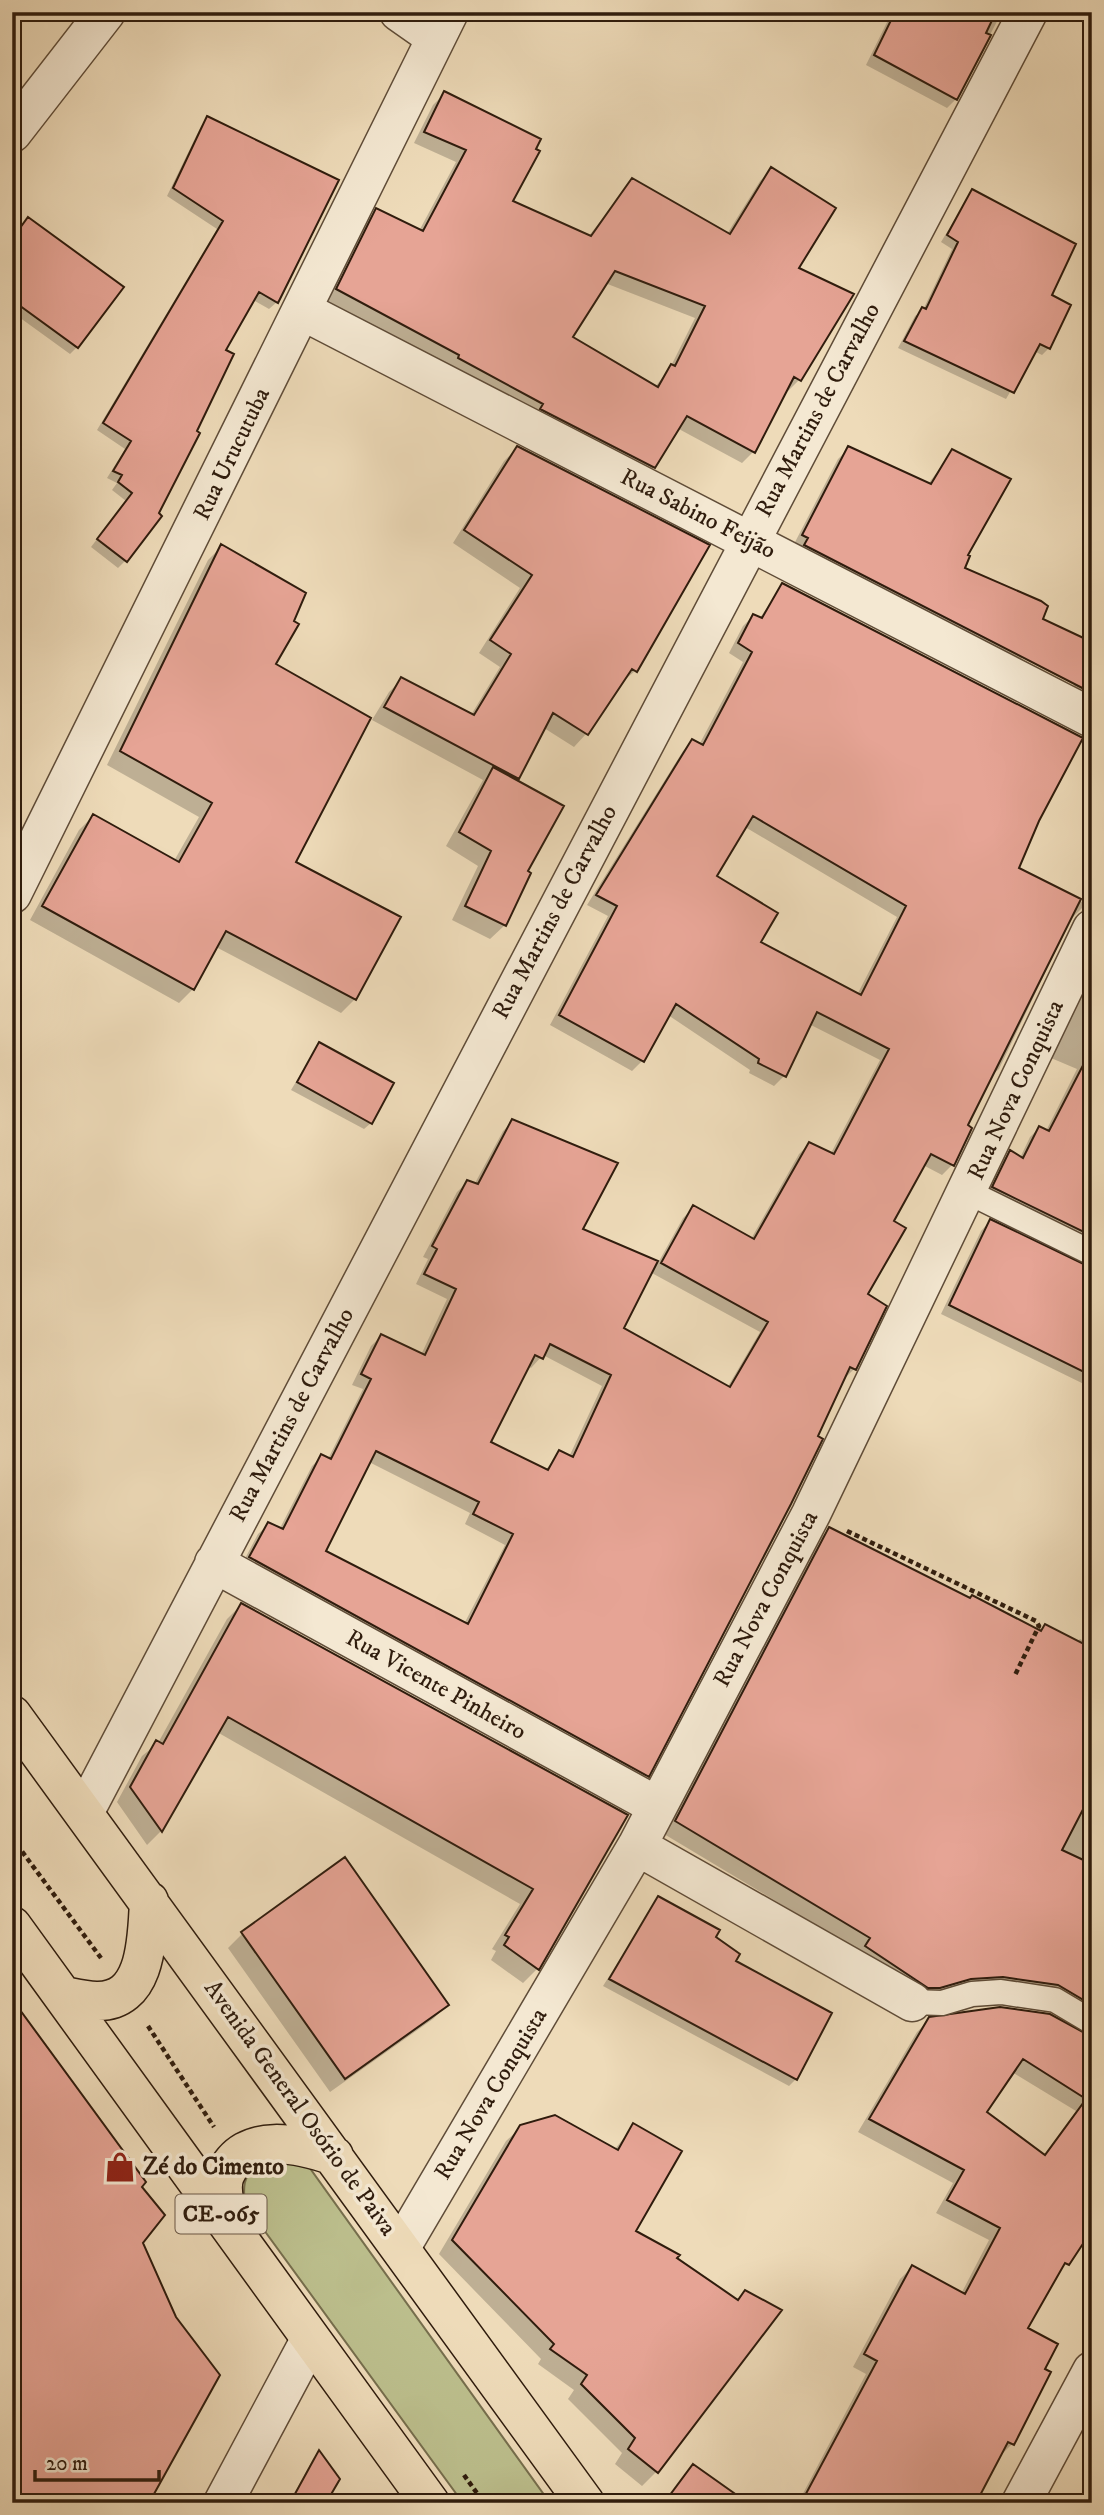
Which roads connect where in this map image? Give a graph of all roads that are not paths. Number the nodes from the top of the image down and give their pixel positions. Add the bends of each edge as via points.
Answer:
1 (106, 12) edge
2 (399, 12) edge
3 (1028, 12) edge
4 (443, 25) edge
5 (12, 133) edge
6 (303, 311) junction
7 (750, 541) junction
8 (1092, 718) edge
9 (12, 894) edge
10 (1092, 929) edge
11 (968, 1192) junction
12 (1092, 1253) edge
13 (214, 1563) junction
14 (12, 1715) edge
15 (657, 1807) junction
16 (83, 1813) junction
17 (637, 1846) junction
18 (149, 1901) junction
19 (12, 1926) edge
20 (64, 1996) junction
21 (912, 2002) joint
22 (1092, 2022) edge
23 (334, 2156) junction
24 (231, 2228) junction
25 (401, 2247) junction
26 (310, 2340) junction
27 (1092, 2371) edge
28 (418, 2496) edge
29 (223, 2503) edge
30 (585, 2503) edge
31 (1021, 2503) edge

1 - 5 street
2 - 4 street
3 - 7 street, Rua Martins de Carvalho
4 - 6 street, Rua Urucutuba
6 - 7 street, Rua Sabino Feijão
6 - 9 street, Rua Urucutuba
7 - 8 street, Rua Sabino Feijão
7 - 13 street, Rua Martins de Carvalho
10 - 11 street, Rua Nova Conquista
11 - 12 lane
11 - 15 street, Rua Nova Conquista via 811,1514
13 - 15 street, Rua Vicente Pinheiro
13 - 16 street, Rua Martins de Carvalho
14 - 16 main road, Avenida General Osório de Paiva
15 - 17 street, Rua Nova Conquista
16 - 18 main road, Avenida General Osório de Paiva
17 - 21 street
17 - 25 street, Rua Nova Conquista
18 - 20 main road via 147,1938 137,1979 110,2000
18 - 23 main road, Avenida General Osório de Paiva
19 - 20 main road, CE-065
20 - 24 main road, CE-065
21 - 22 lane via 942,2003 1001,1992 1055,2000
23 - 24 main road via 284,2142 244,2155 225,2176 223,2197
23 - 25 main road, Avenida General Osório de Paiva
24 - 26 main road, CE-065
25 - 30 main road, Avenida General Osório de Paiva
26 - 28 main road, CE-065
26 - 29 street
27 - 31 street

